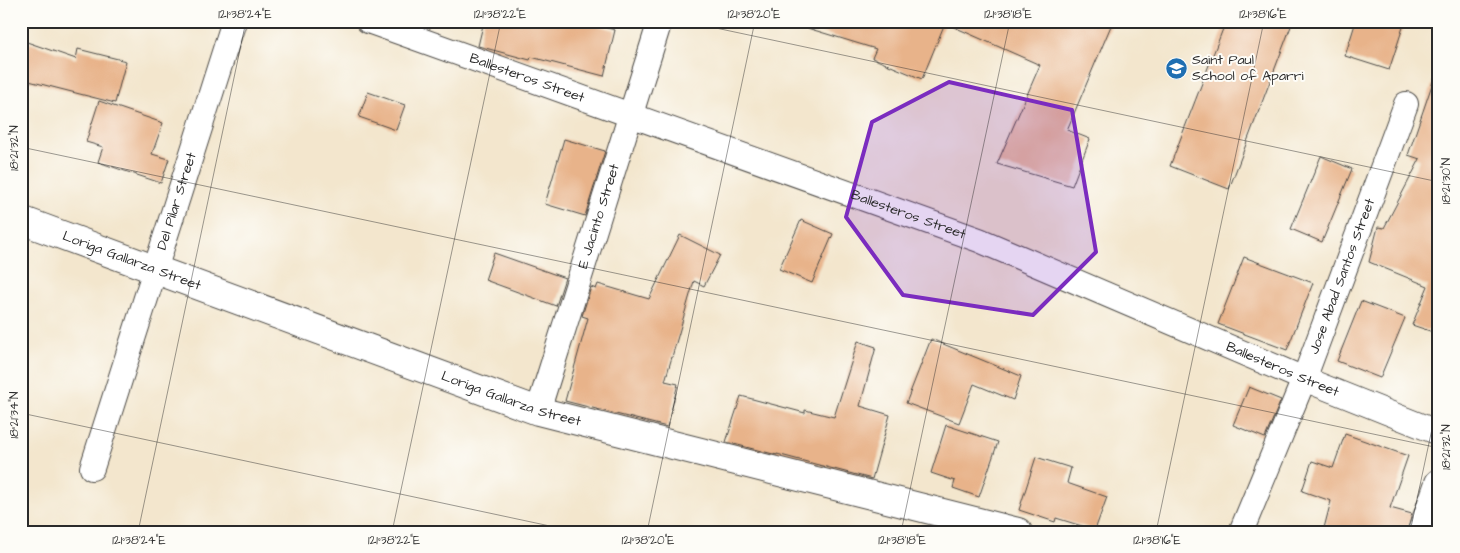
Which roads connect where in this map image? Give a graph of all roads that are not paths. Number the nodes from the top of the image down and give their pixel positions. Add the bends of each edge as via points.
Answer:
1 (234, 21) edge
2 (368, 21) edge
3 (660, 21) edge
4 (1406, 104) dead end
5 (630, 115) junction
6 (21, 220) edge
7 (155, 270) junction
8 (1304, 380) junction
9 (538, 411) junction
10 (1439, 432) edge
11 (92, 468) dead end
12 (1439, 483) edge
13 (1018, 532) edge
14 (1241, 532) edge
15 (1422, 532) edge

1 - 7 street, Del Pilar Street
2 - 5 street, Ballesteros Street
3 - 5 street, E Jacinto Street
4 - 8 street, Jose Abad Santos Street
5 - 8 street, Ballesteros Street via 979,240
5 - 9 street, E Jacinto Street
6 - 7 main road, Loriga Gallarza Street
7 - 9 main road, Loriga Gallarza Street
7 - 11 street, Del Pilar Street
8 - 10 street, Ballesteros Street
8 - 14 street, Jose Abad Santos Street
9 - 13 main road, Loriga Gallarza Street
12 - 15 main road

